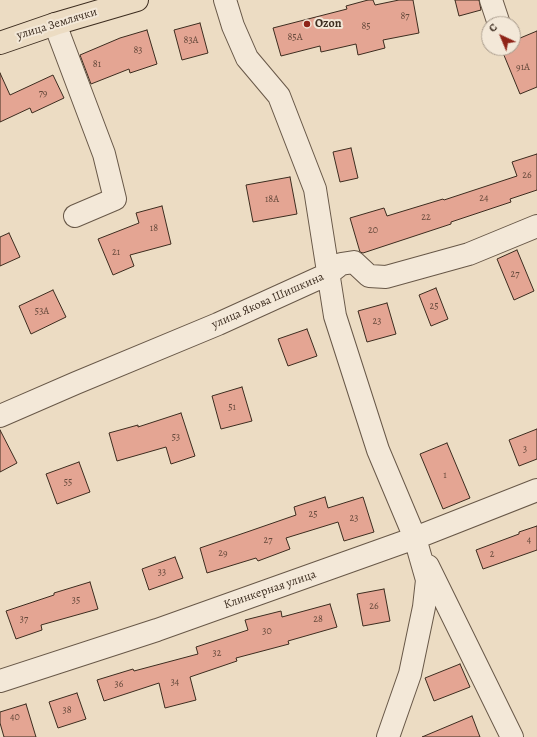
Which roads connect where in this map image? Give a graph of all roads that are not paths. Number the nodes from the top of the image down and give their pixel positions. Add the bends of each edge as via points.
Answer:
1 (137, 0) edge
2 (225, 0) edge
3 (492, 0) edge
4 (497, 16) edge
5 (55, 24) junction
6 (0, 43) edge
7 (76, 216) dead end
8 (537, 226) edge
9 (328, 274) junction
10 (0, 416) edge
11 (537, 490) edge
12 (415, 538) junction
13 (0, 681) edge
14 (388, 737) edge
15 (512, 737) edge

1 - 5 main road, улица Землячки
2 - 9 street via 247,58 279,96 315,189
3 - 4 street
5 - 6 main road, улица Землячки
5 - 7 street via 104,154 115,199
8 - 9 street, улица Якова Шишкина via 469,254 386,276 369,276 354,262 341,264
9 - 10 street, улица Якова Шишкина via 218,324
9 - 12 street via 335,316 378,450
11 - 12 street, Клинкерная улица
12 - 13 street, Клинкерная улица via 157,630
12 - 14 street via 427,580 424,607 410,674
12 - 15 street

